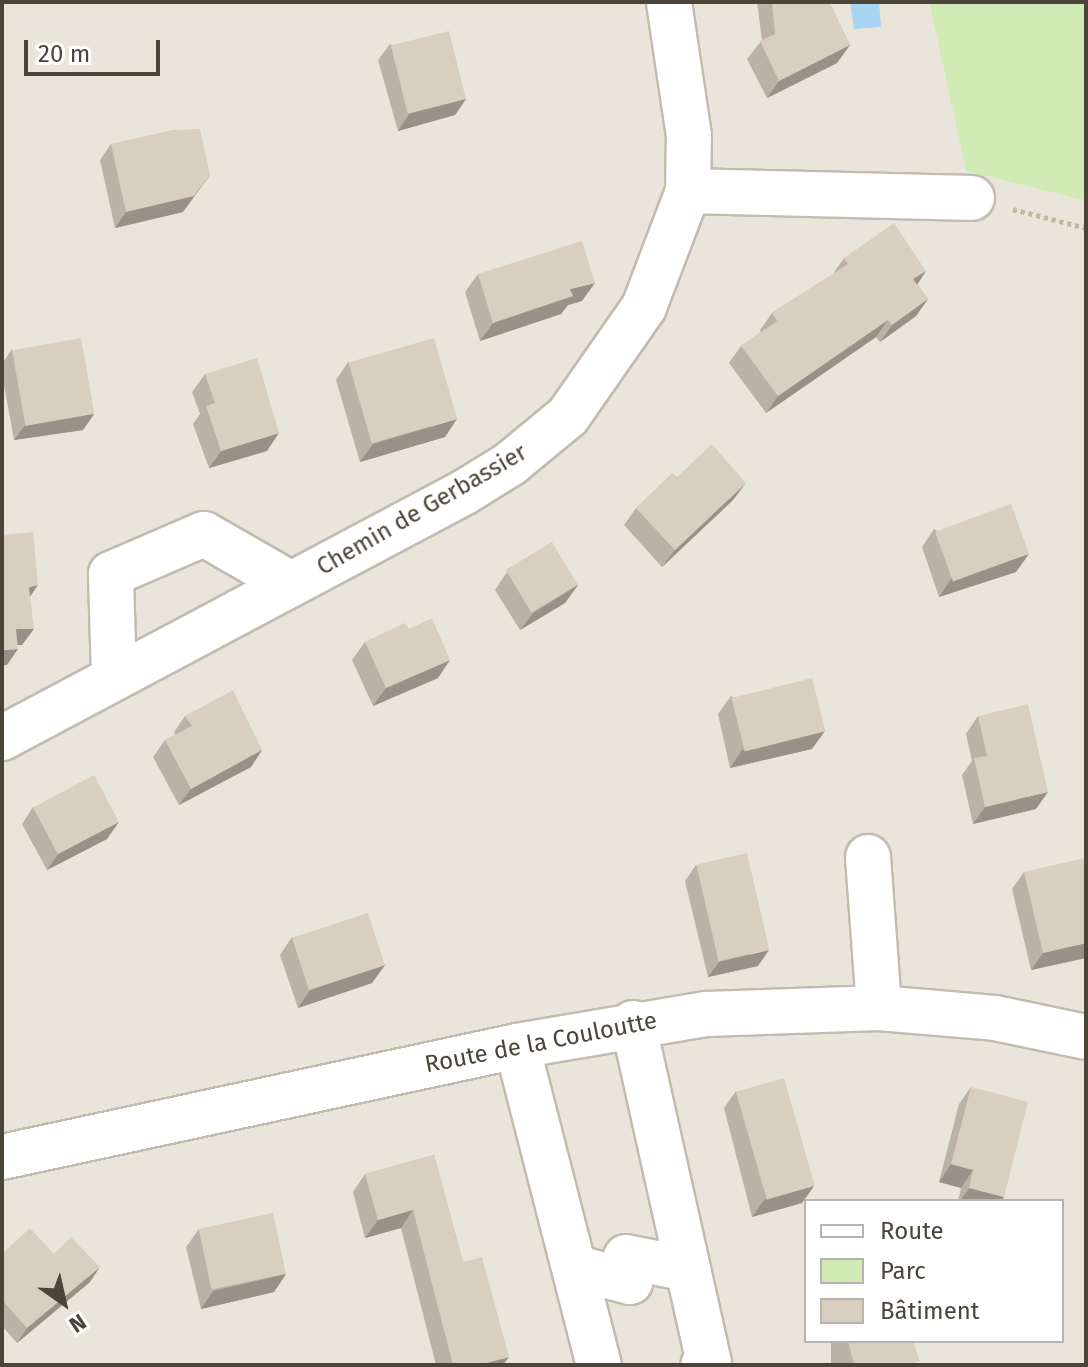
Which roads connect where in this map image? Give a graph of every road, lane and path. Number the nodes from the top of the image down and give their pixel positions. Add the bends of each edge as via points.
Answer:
1 (669, 2) edge
2 (688, 191) junction
3 (972, 198) joint
4 (1086, 228) edge
5 (291, 584) junction
6 (114, 678) junction
7 (2, 738) edge
8 (868, 857) dead end
9 (879, 1008) junction
10 (633, 1023) junction
11 (1086, 1037) edge
12 (517, 1046) junction
13 (2, 1157) edge
14 (574, 1267) junction
15 (688, 1269) junction
16 (599, 1365) edge
17 (703, 1365) edge

1 - 2 street, Chemin de Gerbassier via 689,136
2 - 3 street
2 - 5 street, Chemin de Gerbassier via 644,307 568,416 498,472
3 - 4 path
5 - 6 street, Chemin de Gerbassier
5 - 6 street via 204,534 111,574
6 - 7 street, Chemin de Gerbassier
8 - 9 street
9 - 10 street, Route de la Couloutte via 707,1014
9 - 11 street, Route de la Couloutte via 995,1018
10 - 12 street, Route de la Couloutte
10 - 15 street
12 - 13 street, Route de la Couloutte
12 - 14 street
14 - 15 street via 630,1282 626,1257
14 - 16 street
15 - 17 street via 709,1363

